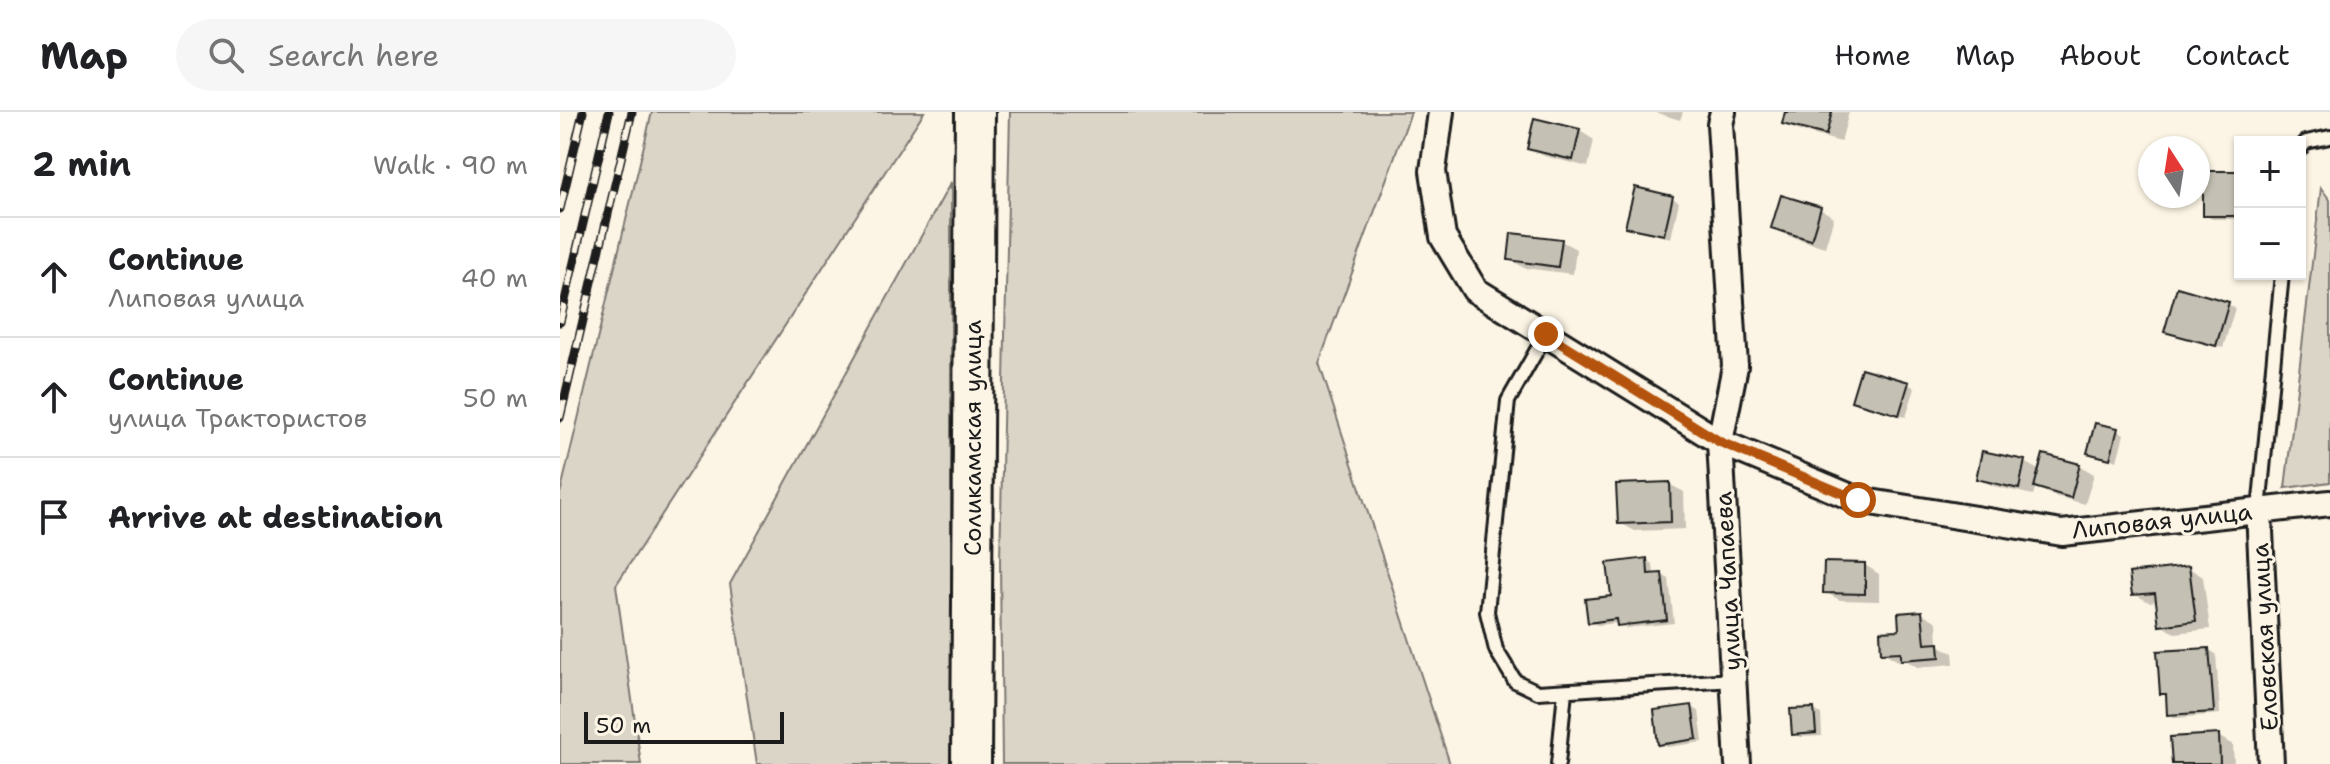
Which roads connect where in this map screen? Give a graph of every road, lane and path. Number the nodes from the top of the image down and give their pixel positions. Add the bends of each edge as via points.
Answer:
1 (975, 112) edge
2 (1441, 112) edge
3 (1723, 112) edge
4 (2330, 137) edge
5 (2306, 142) edge
6 (2281, 280) edge
7 (1546, 334) junction
8 (1720, 442) junction
9 (2330, 503) edge
10 (2259, 510) junction
11 (1734, 680) junction
12 (1565, 691) junction
13 (971, 764) edge
14 (1558, 764) edge
15 (1738, 764) edge
16 (2271, 764) edge

1 - 13 main road, Соликамская улица
2 - 7 street, Липовая улица via 1433,171 1443,237 1475,290
3 - 8 street, улица Чапаева via 1735,366
4 - 5 lane
6 - 10 lane
7 - 8 street, Липовая улица
7 - 12 lane via 1508,401 1487,612 1496,650 1515,681 1538,692
8 - 10 street, Липовая улица via 1858,500 2062,533
8 - 11 street, улица Чапаева
9 - 10 street, Липовая улица
10 - 16 street, Еловская улица
11 - 12 lane
11 - 15 street, улица Чапаева
12 - 14 lane

